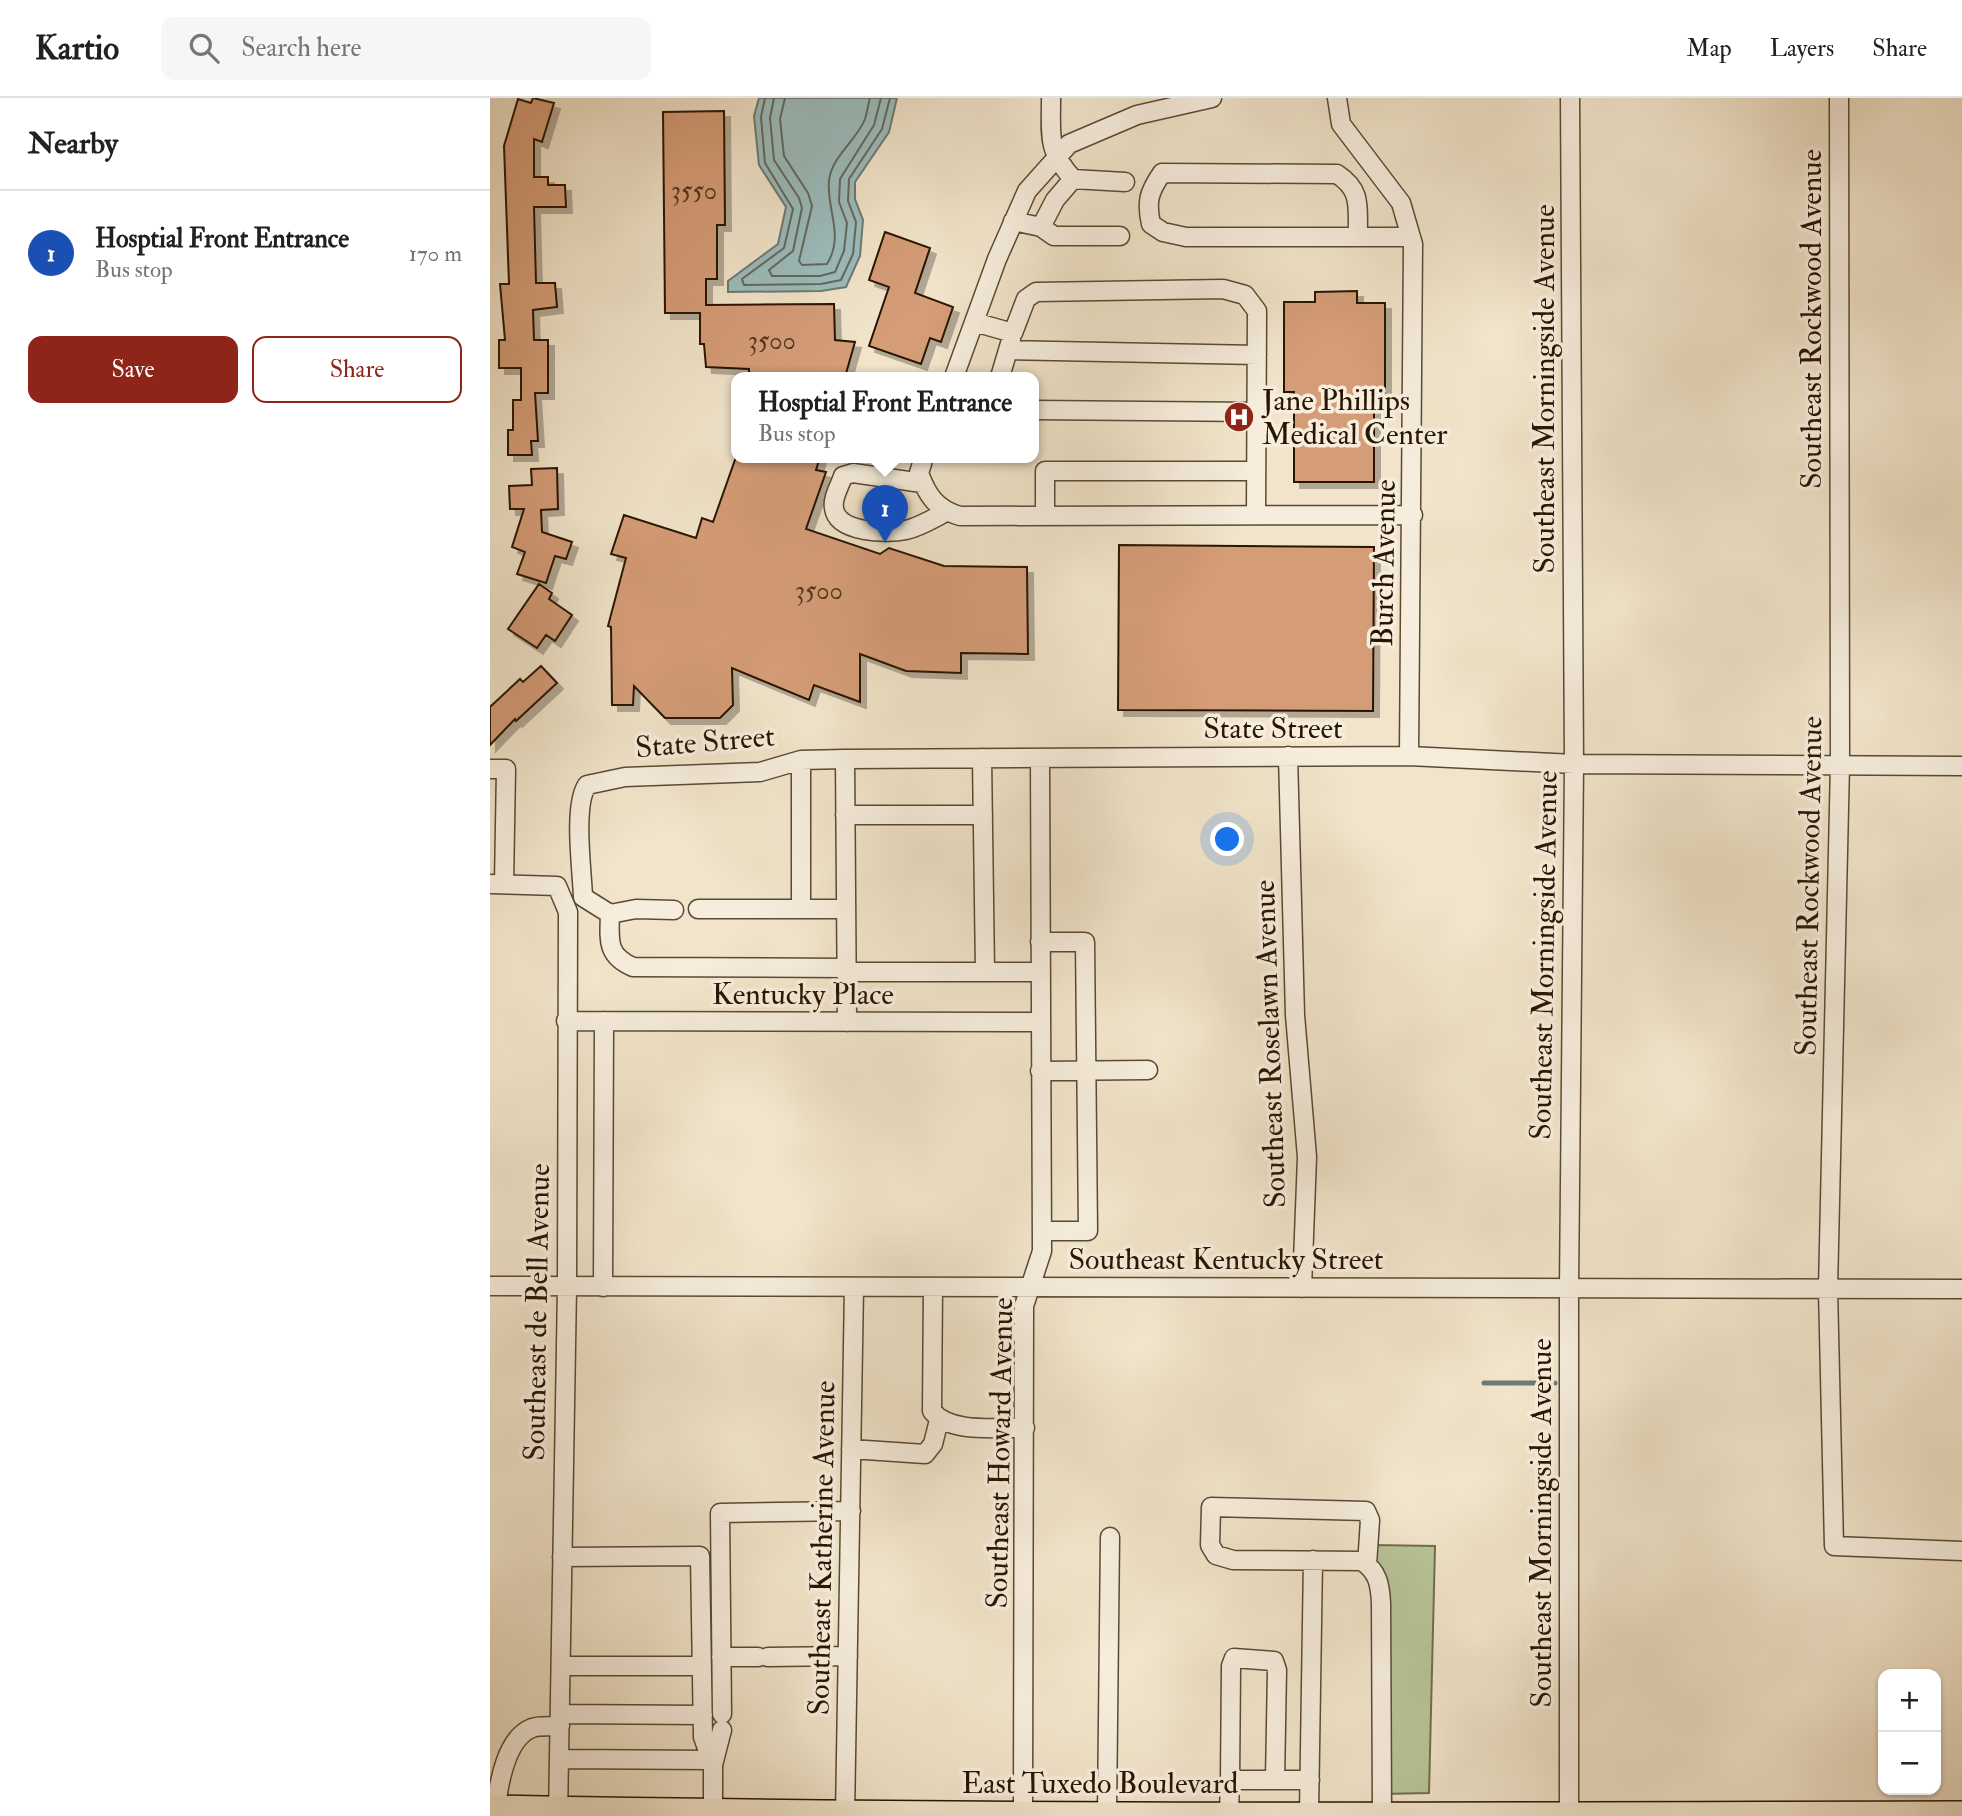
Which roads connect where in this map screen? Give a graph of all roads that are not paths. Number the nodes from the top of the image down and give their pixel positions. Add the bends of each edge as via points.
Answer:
1 (1212, 98) edge
2 (1337, 98) edge
3 (1570, 98) edge
4 (1839, 98) edge
5 (1051, 100) dead end
6 (1056, 159) junction
7 (1073, 179) junction
8 (1125, 181) dead end
9 (1013, 222) junction
10 (1041, 227) junction
11 (1120, 236) dead end
12 (1358, 237) junction
13 (1411, 237) junction
14 (974, 322) junction
15 (1010, 342) junction
16 (1257, 355) junction
17 (956, 372) edge
18 (1001, 372) edge
19 (1256, 406) junction
20 (1039, 410) edge
21 (922, 463) edge
22 (1256, 471) junction
23 (922, 483) junction
24 (946, 512) junction
25 (1413, 514) junction
26 (1045, 515) junction
27 (1256, 515) junction
28 (1288, 756) junction
29 (1409, 756) junction
30 (982, 758) junction
31 (1040, 758) junction
32 (845, 759) junction
33 (801, 760) junction
34 (1574, 764) junction
35 (1840, 764) junction
36 (1962, 766) edge
37 (490, 769) edge
38 (845, 816) junction
39 (983, 816) junction
40 (497, 884) edge
41 (674, 909) dead end
42 (698, 909) dead end
43 (801, 909) junction
44 (846, 909) junction
45 (610, 915) junction
46 (1040, 942) junction
47 (847, 970) junction
48 (985, 972) junction
49 (1040, 972) junction
50 (566, 1021) junction
51 (604, 1021) junction
52 (848, 1022) junction
53 (1040, 1022) junction
54 (1148, 1070) dead end
55 (1040, 1071) junction
56 (1086, 1071) junction
57 (1042, 1231) junction
58 (490, 1286) edge
59 (1031, 1286) junction
60 (567, 1287) junction
61 (603, 1287) junction
62 (933, 1287) junction
63 (854, 1288) junction
64 (1303, 1288) junction
65 (1569, 1289) junction
66 (1828, 1289) junction
67 (1962, 1289) edge
68 (939, 1420) junction
69 (1025, 1428) junction
70 (851, 1449) junction
71 (850, 1511) junction
72 (1110, 1537) dead end
73 (1962, 1550) edge
74 (562, 1557) junction
75 (1313, 1560) junction
76 (1367, 1565) junction
77 (721, 1657) junction
78 (848, 1657) junction
79 (561, 1666) junction
80 (702, 1666) junction
81 (703, 1715) junction
82 (560, 1720) junction
83 (559, 1759) junction
84 (712, 1763) junction
85 (1230, 1780) junction
86 (1276, 1780) junction
87 (1310, 1780) junction
88 (493, 1806) edge
89 (558, 1812) edge
90 (705, 1812) edge
91 (1229, 1812) junction
92 (1962, 1812) edge
93 (845, 1813) edge
94 (1382, 1813) junction
95 (1107, 1814) edge
96 (1305, 1814) edge
97 (1569, 1814) junction
98 (1866, 1814) edge
99 (1903, 1814) edge
100 (1023, 1815) edge
101 (1046, 1816) edge

1 - 6 street via 1137,115 1069,144
2 - 13 street, Burch Avenue via 1341,124 1401,203
3 - 34 street, Southeast Morningside Avenue
4 - 35 street, Southeast Rockwood Avenue
5 - 6 street
6 - 7 street
6 - 9 street via 1027,191
7 - 8 street
7 - 10 street
9 - 10 street
9 - 14 street
10 - 11 street via 1054,236
12 - 12 street via 1186,237 1151,224 1149,193 1162,173 1337,174 1352,183 1356,192
12 - 13 street
13 - 25 street, Burch Avenue
14 - 15 street
14 - 17 street
15 - 16 street
15 - 16 street via 1026,299 1036,292 1223,289 1245,295 1257,311
15 - 18 street
16 - 19 street
19 - 20 street
19 - 22 street
21 - 23 street
22 - 26 street via 1045,471
22 - 27 street
23 - 24 street
23 - 24 street via 853,473 843,476 834,511 850,525 886,531 907,530
24 - 26 street via 960,516
25 - 27 street
25 - 29 street, Burch Avenue
26 - 27 street
28 - 29 street, State Street
28 - 31 street, State Street
28 - 64 street, Southeast Roselawn Avenue via 1295,1015 1307,1157
29 - 34 street, State Street
30 - 31 street, State Street
30 - 32 street, State Street
30 - 39 street
31 - 46 street, Southeast Howard Avenue
32 - 33 street, State Street
32 - 38 street
33 - 43 street
33 - 45 street, State Street via 760,772 625,777 587,785 581,808 583,897
34 - 35 street, State Street
34 - 65 street, Southeast Morningside Avenue
35 - 36 street, State Street
35 - 66 street, Southeast Rockwood Avenue
37 - 40 street via 506,769
38 - 39 street
38 - 44 street
39 - 48 street
40 - 50 street, Southeast de Bell Avenue via 558,886 564,897 568,912
41 - 45 street via 636,909
42 - 43 street
43 - 44 street
44 - 47 street
45 - 47 street via 610,951 634,967
46 - 49 street, Southeast Howard Avenue
46 - 56 street via 1085,942
47 - 48 street
47 - 52 street
48 - 49 street
49 - 53 street, Southeast Howard Avenue
50 - 51 street, Kentucky Place
50 - 60 street, Southeast de Bell Avenue
51 - 52 street, Kentucky Place
51 - 61 street
52 - 53 street, Kentucky Place
53 - 55 street, Southeast Howard Avenue
54 - 56 street
55 - 56 street
55 - 57 street, Southeast Howard Avenue
56 - 57 street via 1088,1231
57 - 59 street, Southeast Howard Avenue via 1042,1251
58 - 60 street, Southeast Kentucky Street
59 - 62 street, Southeast Kentucky Street
59 - 64 street, Southeast Kentucky Street
59 - 69 street, Southeast Howard Avenue via 1024,1306
60 - 61 street, Southeast Kentucky Street
60 - 74 street, Southeast de Bell Avenue
61 - 63 street, Southeast Kentucky Street
62 - 63 street, Southeast Kentucky Street
62 - 68 street via 932,1411
63 - 70 street, Southeast Katherine Avenue
64 - 65 street, Southeast Kentucky Street
65 - 66 street, Southeast Kentucky Street
65 - 97 street, Southeast Morningside Avenue
66 - 67 street, Southeast Kentucky Street
66 - 73 street, Southeast Rockwood Avenue via 1834,1546
68 - 69 street
68 - 70 street via 933,1444 925,1454
69 - 100 street, Southeast Howard Avenue
70 - 71 street, Southeast Katherine Avenue
71 - 77 street via 720,1513
71 - 78 street, Southeast Katherine Avenue
72 - 95 street
74 - 79 street, Southeast de Bell Avenue
74 - 80 street via 700,1556
75 - 76 street via 1362,1561
75 - 76 street via 1233,1560 1216,1555 1210,1545 1211,1507 1366,1511 1370,1520
75 - 87 street
76 - 94 street via 1380,1584
77 - 78 street
77 - 84 street via 722,1722
78 - 93 street, Southeast Katherine Avenue
79 - 80 street
79 - 82 street, Southeast de Bell Avenue
80 - 81 street
81 - 82 street
81 - 84 street via 703,1737
82 - 83 street, Southeast de Bell Avenue
82 - 88 street via 521,1736 502,1767
83 - 84 street
83 - 89 street, Southeast de Bell Avenue
84 - 90 street
85 - 86 street
85 - 86 street via 1234,1658 1274,1661
85 - 91 street
86 - 87 street
87 - 96 street
88 - 89 main road, East Tuxedo Boulevard
89 - 90 main road, East Tuxedo Boulevard
90 - 93 main road, East Tuxedo Boulevard
91 - 95 main road, East Tuxedo Boulevard
91 - 96 main road, East Tuxedo Boulevard
92 - 99 main road, East Tuxedo Boulevard
93 - 100 main road, East Tuxedo Boulevard
94 - 96 main road, East Tuxedo Boulevard
94 - 97 main road, East Tuxedo Boulevard
95 - 101 main road, East Tuxedo Boulevard
97 - 98 main road, East Tuxedo Boulevard
98 - 99 main road, East Tuxedo Boulevard
100 - 101 main road, East Tuxedo Boulevard

